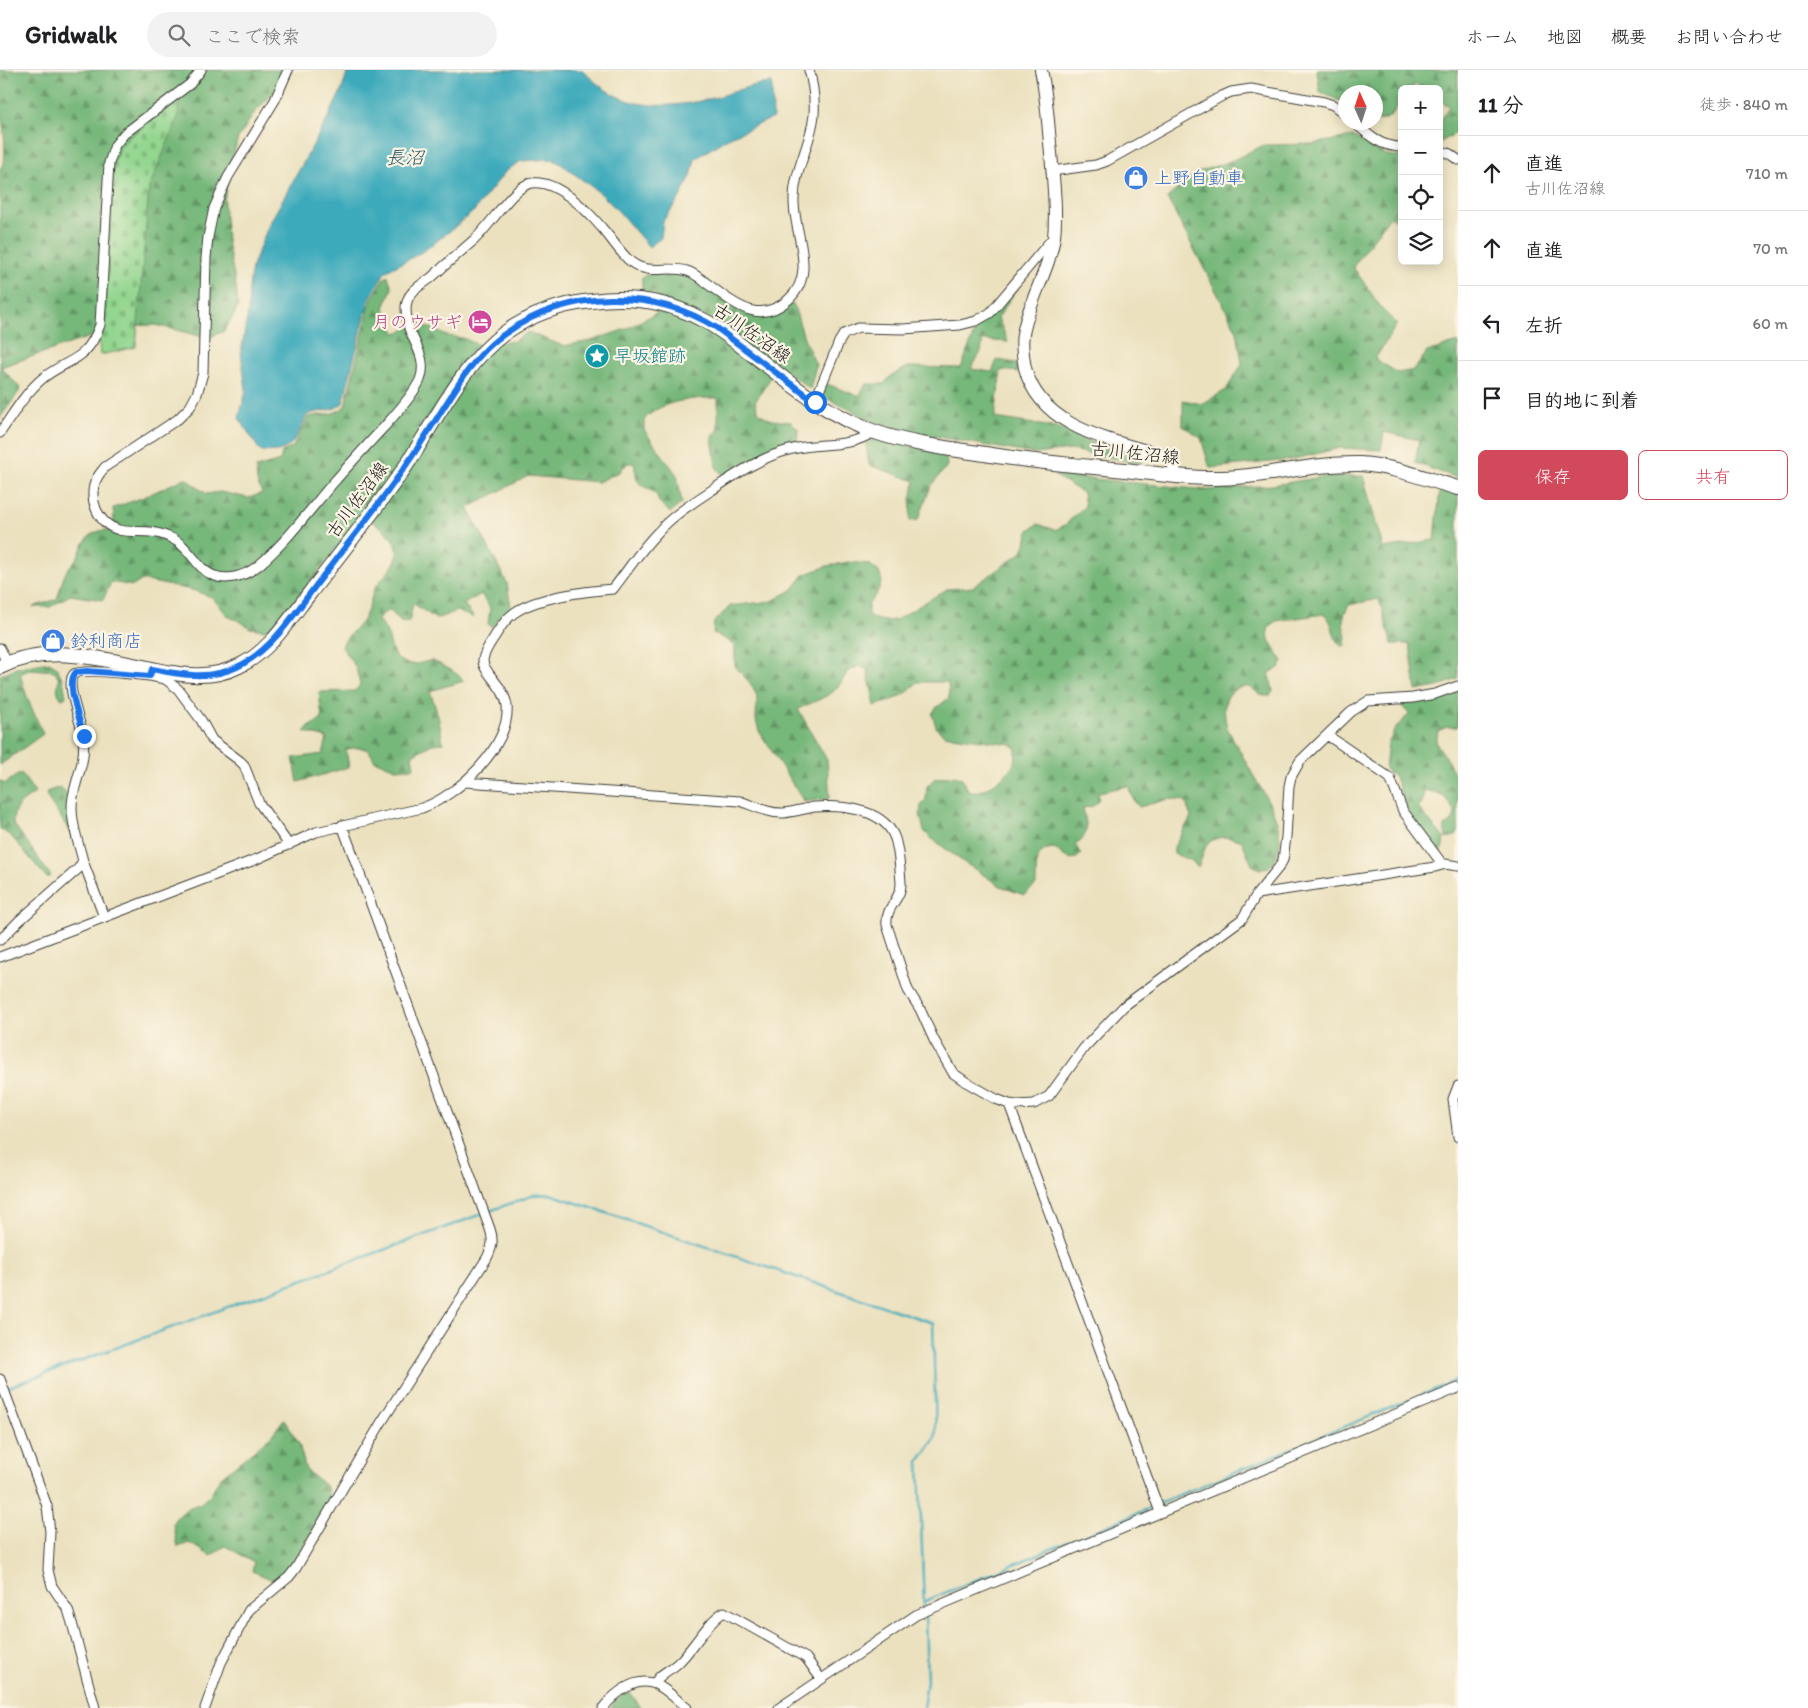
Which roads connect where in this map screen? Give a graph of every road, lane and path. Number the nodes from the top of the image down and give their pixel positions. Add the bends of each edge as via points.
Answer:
1 (201, 70) edge
2 (288, 70) edge
3 (809, 70) edge
4 (1041, 70) edge
5 (1338, 109) edge
6 (1364, 130) edge
7 (1398, 147) edge
8 (1443, 151) edge
9 (1458, 160) edge
10 (1052, 171) junction
11 (1054, 237) junction
12 (815, 402) junction
13 (874, 432) junction
14 (0, 433) edge
15 (1175, 476) junction
16 (1458, 488) edge
17 (0, 648) edge
18 (4, 665) edge
19 (151, 672) junction
20 (1458, 686) edge
21 (1327, 735) junction
22 (466, 782) junction
23 (342, 825) junction
24 (289, 845) junction
25 (83, 861) junction
26 (1443, 865) junction
27 (1458, 866) edge
28 (1257, 894) junction
29 (104, 917) junction
30 (0, 940) edge
31 (0, 957) edge
32 (1458, 1086) edge
33 (1009, 1104) junction
34 (1458, 1137) edge
35 (3, 1386) edge
36 (1458, 1388) edge
37 (1158, 1507) junction
38 (821, 1679) junction
39 (655, 1684) junction
40 (95, 1708) edge
41 (205, 1708) edge
42 (603, 1708) edge
43 (687, 1708) edge
44 (779, 1708) edge

1 - 14 street via 190,84 124,134 115,145 108,163 100,325 94,341 86,351 32,389
2 - 3 street via 275,100 228,176 214,208 206,258 203,373 197,394 178,419 105,467 96,478 94,489 95,508 109,526 123,531 151,531 170,537 192,554 206,572 217,577 244,576 259,565 400,408 420,378 422,367 418,345 408,329 408,297 480,235 511,197 530,184 548,184 558,189 600,226 632,263 640,267 689,271 736,305 752,311 769,310 786,302 797,290 804,267 794,187 814,113
4 - 10 street
5 - 10 street via 1324,102 1240,90 1222,96 1106,161
6 - 7 street via 1385,146
8 - 9 street
10 - 11 street
11 - 12 street via 990,312 976,320 960,325 903,329 858,328 844,334
11 - 15 street via 1023,336 1024,362 1033,388 1049,409 1063,420 1170,458
12 - 13 main road, 古川佐沼線
12 - 19 main road, 古川佐沼線 via 717,328 668,306 637,300 600,300 558,307 537,315 504,333 466,373 403,470 265,648 246,663 214,674
13 - 15 main road, 古川佐沼線 via 1029,460
13 - 22 street via 850,443 802,446 763,459 673,518 657,532 613,589 539,602 513,614 502,625 483,661 506,698 506,721 492,752
15 - 16 main road, 古川佐沼線 via 1241,478 1329,465 1360,464 1380,466
17 - 18 street
18 - 19 main road, 古川佐沼線 via 35,656 61,654 90,657
19 - 24 street via 178,689 212,740 244,765 259,803
19 - 25 street via 81,671 72,676 71,689 84,736 82,767 72,808
20 - 21 street via 1413,698 1368,701
21 - 26 street via 1390,778 1403,811
21 - 28 street via 1300,761 1291,777 1283,860
22 - 23 street via 432,805
22 - 33 street via 740,802 783,813 815,807 852,808 879,820 896,840 901,885 886,916 908,990 953,1073 973,1087
23 - 24 street via 316,832
23 - 41 street via 485,1214 493,1237 492,1246 381,1423 296,1568 249,1610 222,1663
24 - 29 street
25 - 29 street
25 - 30 street
26 - 27 street
26 - 28 street
28 - 33 street via 1242,919 1118,1012 1084,1048 1049,1096 1034,1104
29 - 31 street
32 - 34 street via 1453,1099
33 - 37 street
35 - 40 street via 47,1506 50,1519 48,1570 52,1586 68,1610
36 - 37 street
37 - 38 street via 916,1615
38 - 39 street via 806,1658 724,1612
38 - 44 street
39 - 42 street via 631,1685 612,1697
39 - 43 street

